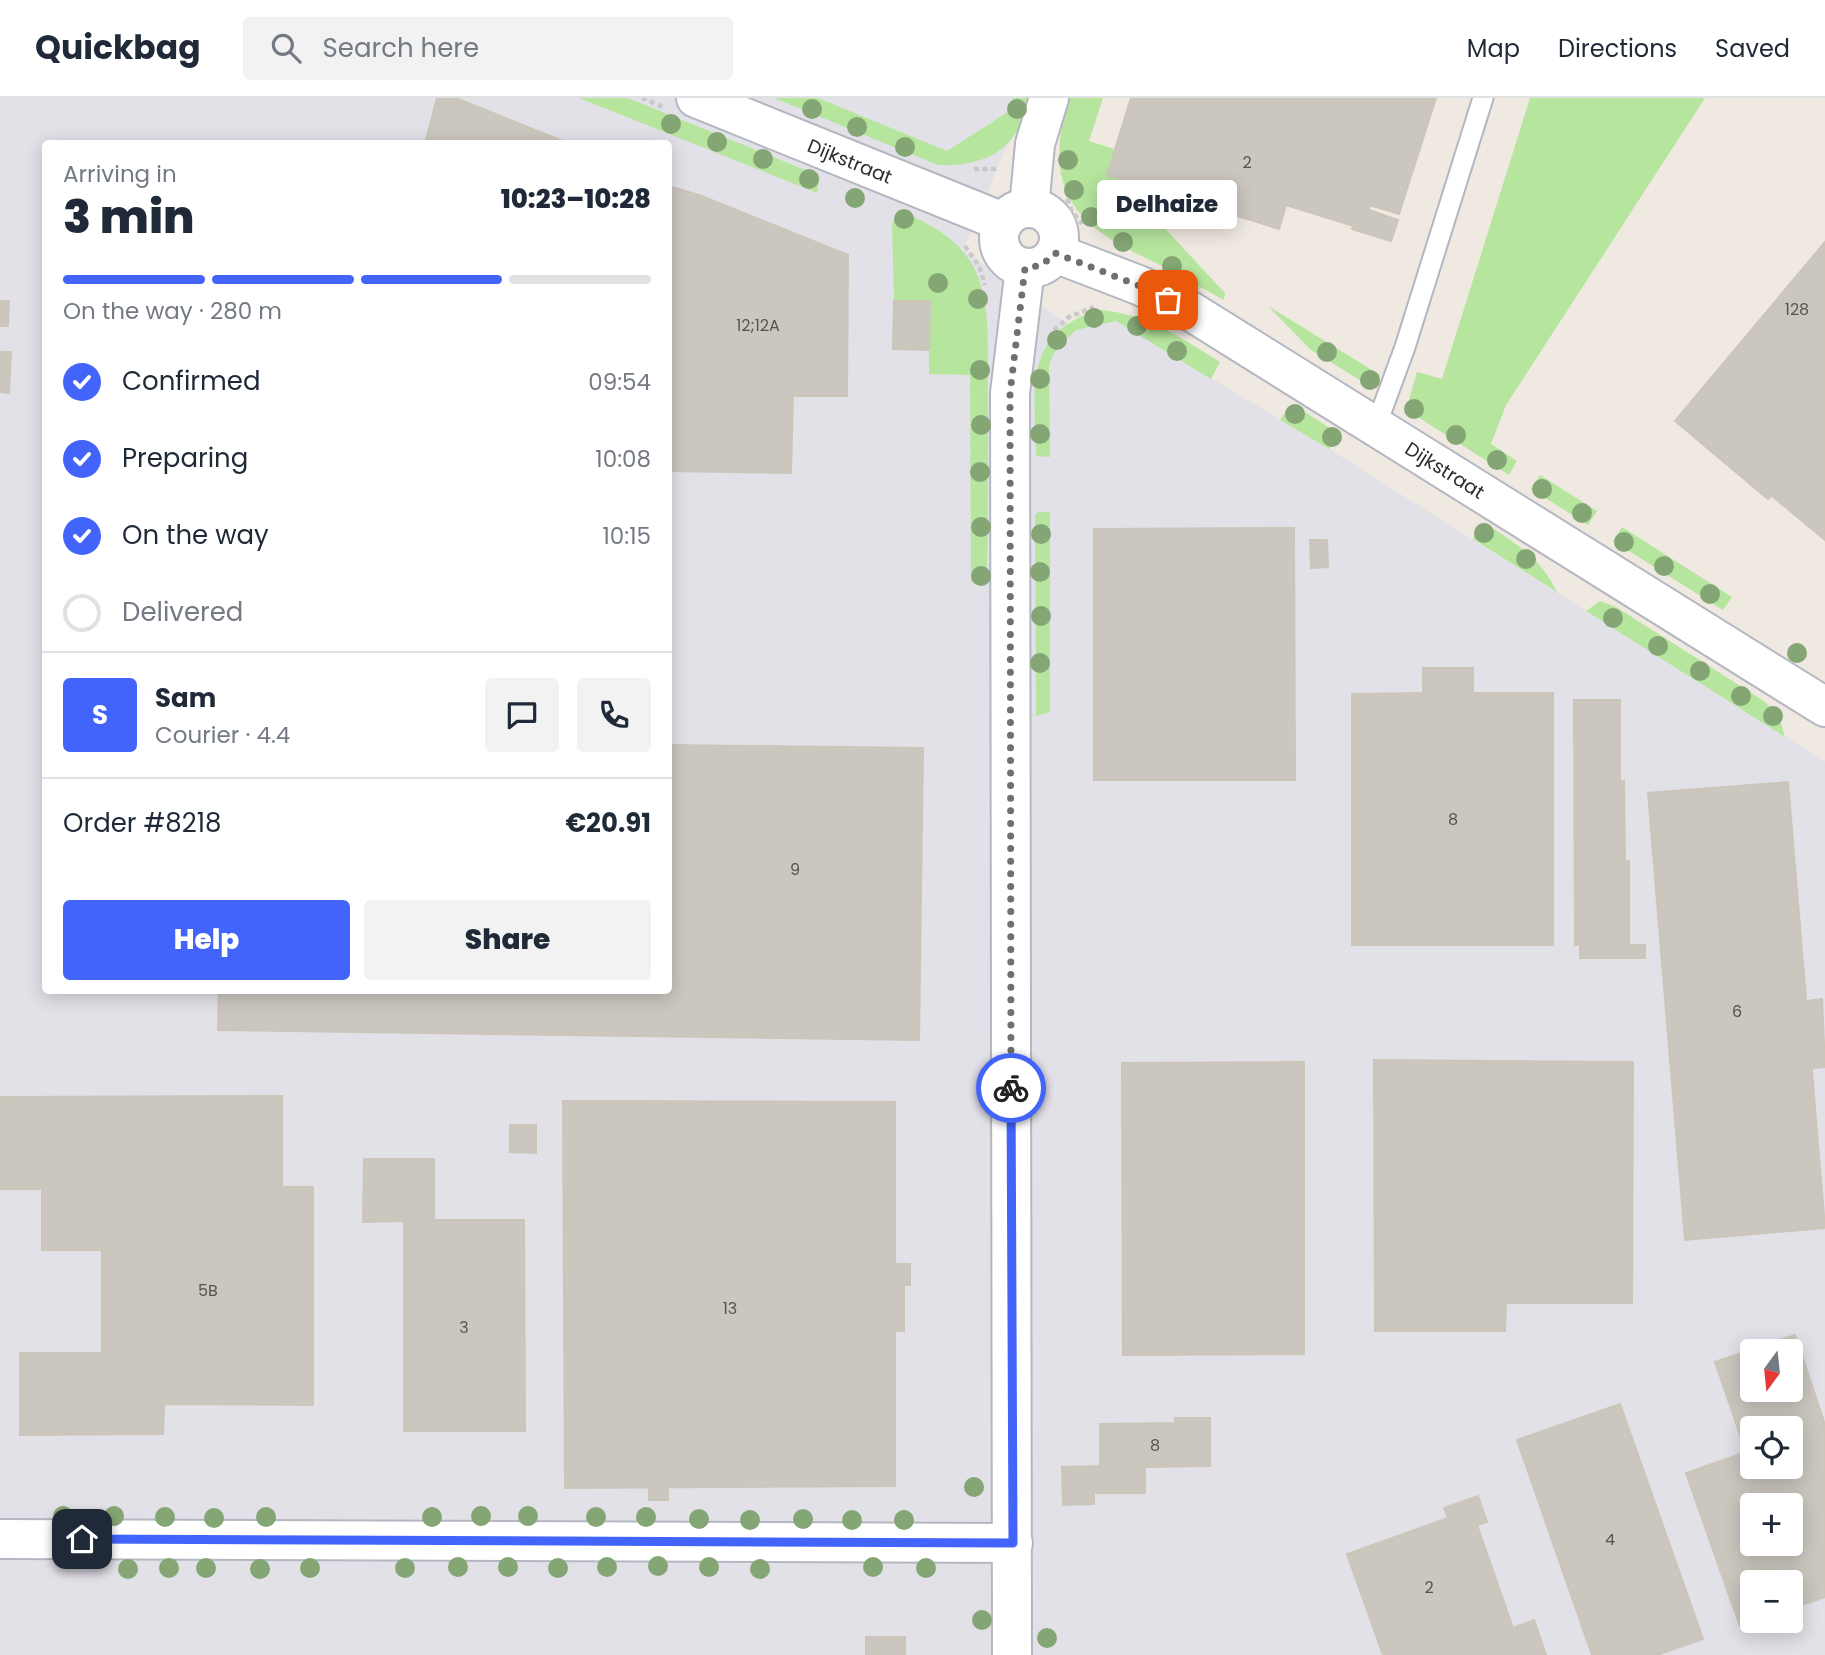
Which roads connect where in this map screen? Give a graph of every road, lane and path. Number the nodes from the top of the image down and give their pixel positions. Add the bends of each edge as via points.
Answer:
1 (642, 98) edge
2 (1049, 98) edge
3 (1483, 98) edge
4 (681, 103) edge
5 (1016, 215) junction
6 (962, 243) dead end
7 (1040, 260) junction
8 (986, 289) dead end
9 (1098, 306) dead end
10 (1052, 331) dead end
11 (1376, 426) junction
12 (1825, 707) edge
13 (0, 1539) edge
14 (1013, 1543) junction
15 (1012, 1655) edge

1 - 4 path
2 - 5 street
3 - 11 lane
4 - 5 street, Dijkstraat
5 - 7 street via 1000,231 1002,250 1007,259
5 - 7 street via 1048,214 1054,222 1059,239
6 - 8 path via 979,266
7 - 11 street, Dijkstraat via 1140,286 1192,312
7 - 14 street via 1010,393
9 - 10 path via 1069,317
11 - 12 street, Dijkstraat
13 - 14 street
14 - 15 street

